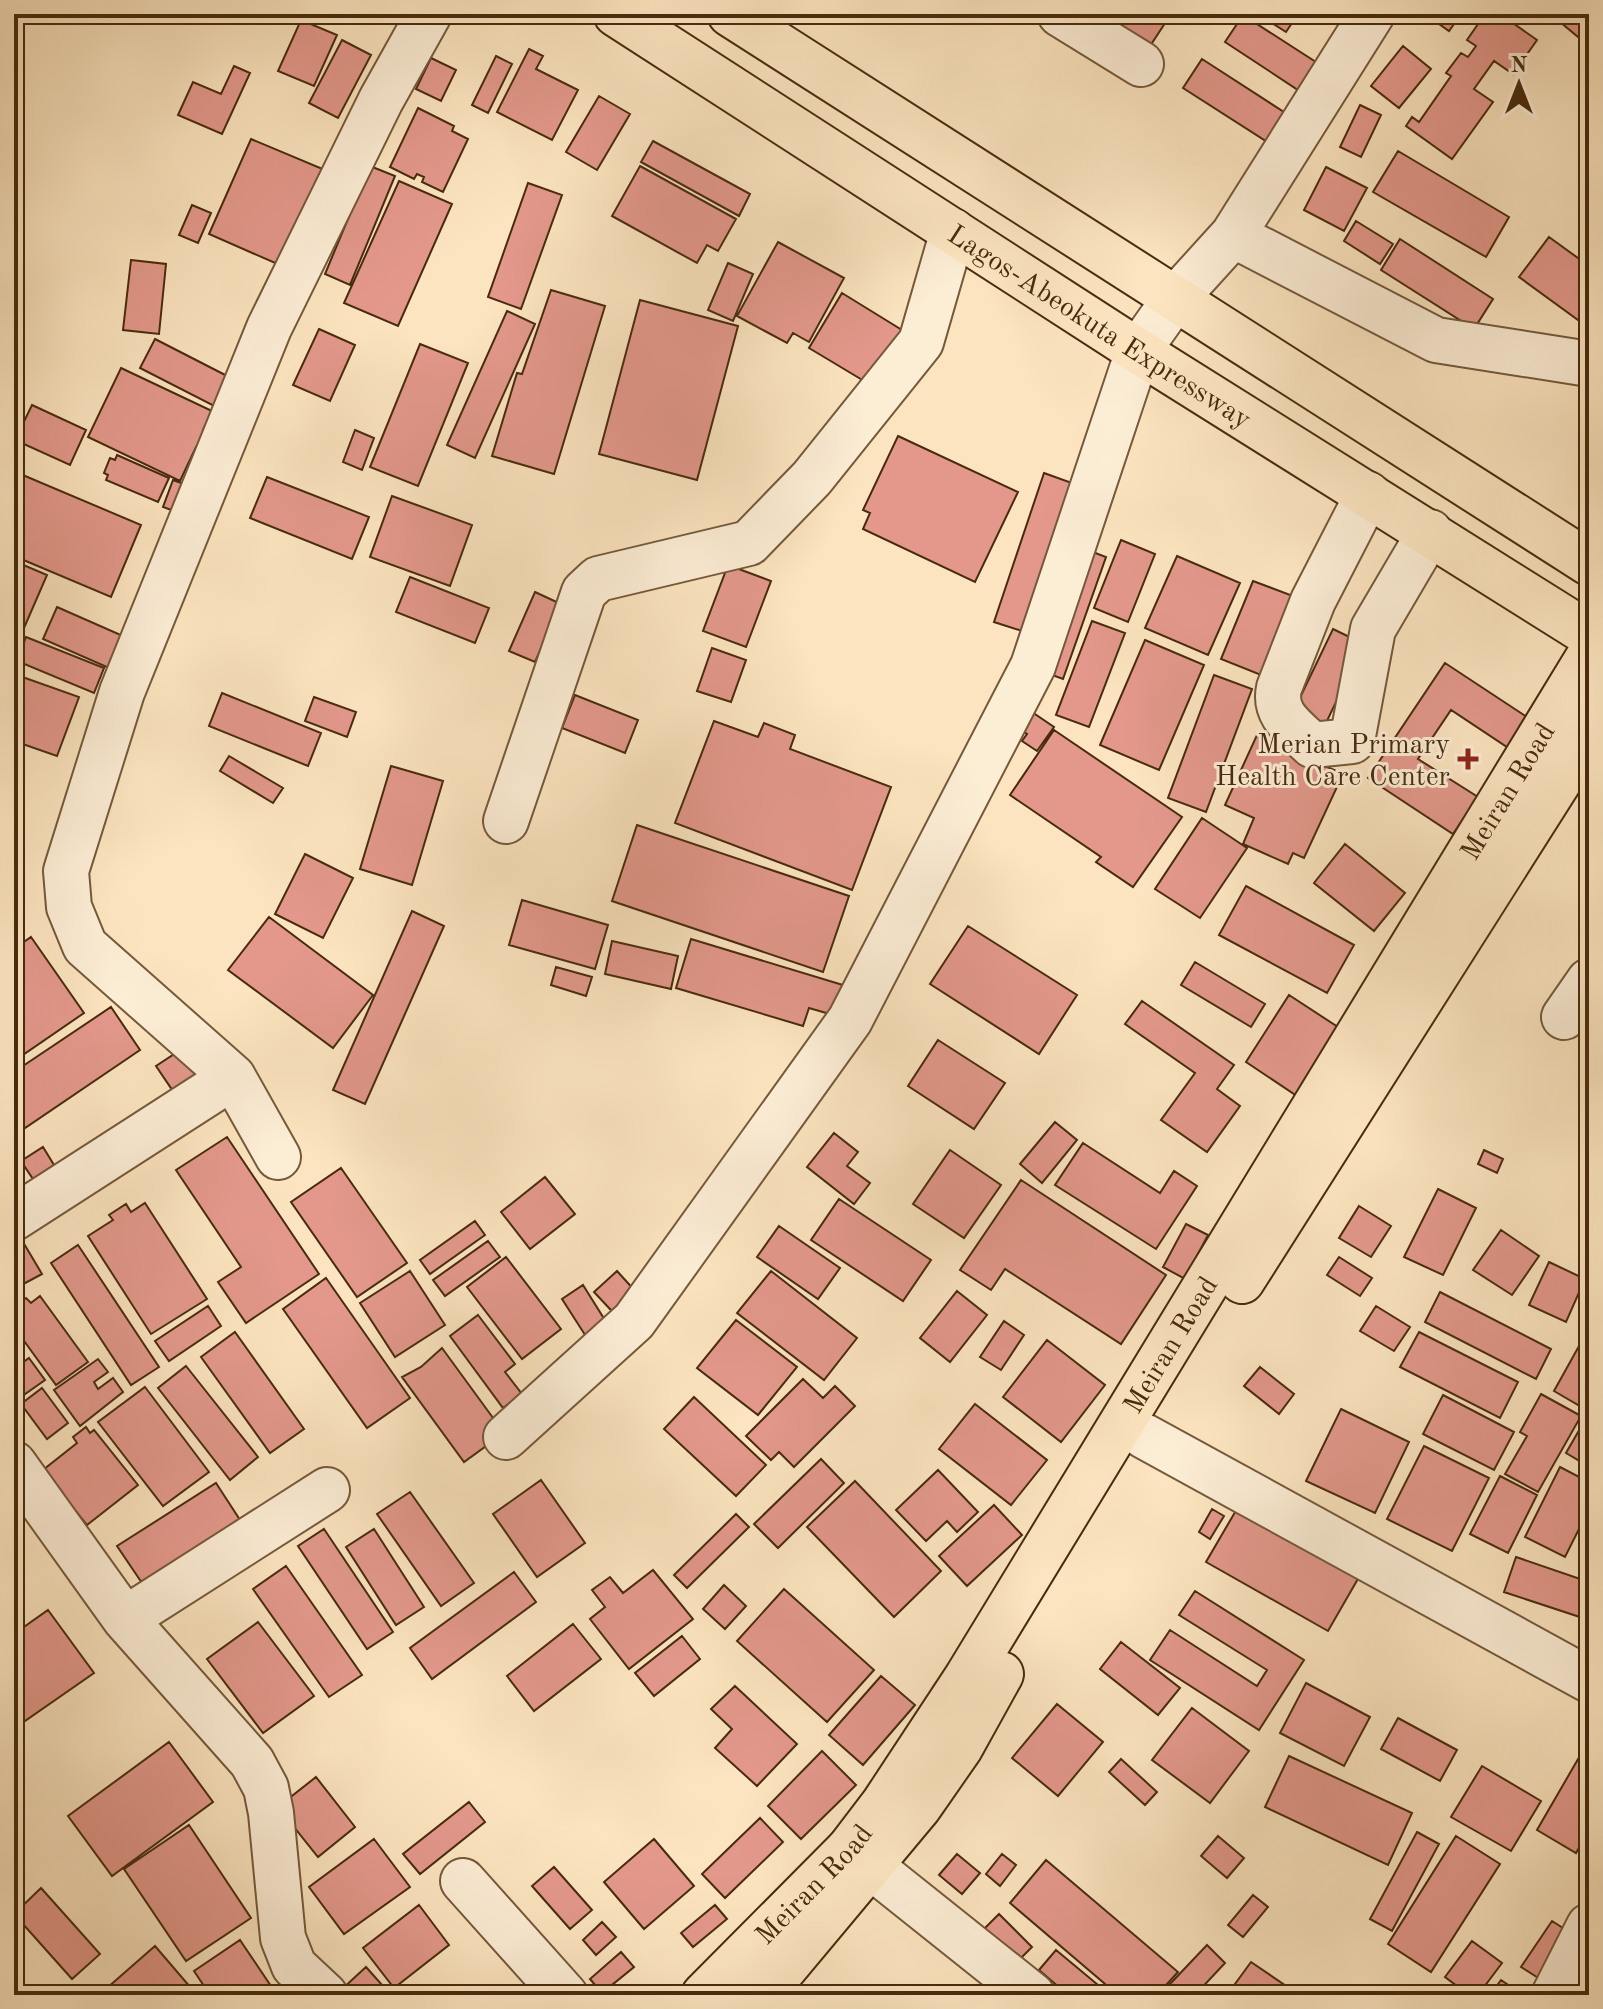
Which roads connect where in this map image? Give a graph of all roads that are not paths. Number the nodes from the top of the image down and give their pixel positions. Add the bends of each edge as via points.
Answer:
1 (429, 14) edge
2 (616, 14) edge
3 (730, 14) edge
4 (1060, 14) edge
5 (1372, 14) edge
6 (1141, 64) dead end
7 (953, 231) junction
8 (1233, 235) junction
9 (1174, 300) junction
10 (1138, 351) junction
11 (1589, 364) edge
12 (1368, 494) junction
13 (1430, 532) junction
14 (1589, 563) edge
15 (1313, 601) junction
16 (1373, 629) junction
17 (1589, 634) edge
18 (1589, 656) edge
19 (1589, 734) edge
20 (506, 821) dead end
21 (1589, 981) edge
22 (1564, 1017) dead end
23 (233, 1077) junction
24 (278, 1157) dead end
25 (14, 1218) edge
26 (1144, 1436) junction
27 (506, 1437) dead end
28 (14, 1464) edge
29 (327, 1490) dead end
30 (125, 1619) junction
31 (1589, 1680) edge
32 (860, 1858) junction
33 (463, 1881) dead end
34 (1589, 1926) edge
35 (738, 1989) edge
36 (325, 1995) edge
37 (565, 1995) edge
38 (1032, 1995) edge
39 (1554, 1995) edge

1 - 23 street via 269,328 122,692 66,871 69,907 85,946
2 - 7 main road, Lagos-Abeokuta Expressway
3 - 9 main road
4 - 6 street
5 - 8 street
7 - 10 main road, Lagos-Abeokuta Expressway
7 - 20 street via 921,342 760,535 749,543 598,579 584,592
8 - 9 street
8 - 11 street via 1436,340
9 - 10 street
9 - 14 main road
10 - 12 main road, Lagos-Abeokuta Expressway
10 - 27 street via 1033,666 850,1020 634,1321
12 - 13 main road, Lagos-Abeokuta Expressway
12 - 15 street
13 - 16 street
13 - 17 main road, Lagos-Abeokuta Expressway
15 - 16 street
15 - 16 street via 1276,699 1281,715 1312,745 1352,741
18 - 32 main road, Meiran Road via 967,1677 884,1803
19 - 26 main road, Meiran Road
21 - 22 street
23 - 24 street
23 - 25 street
26 - 31 street
26 - 32 main road, Meiran Road via 960,1748
28 - 30 street
29 - 30 street
30 - 36 street via 252,1762 266,1788 283,1938 294,1966
32 - 35 main road, Meiran Road
32 - 38 street
33 - 37 street
34 - 39 street

